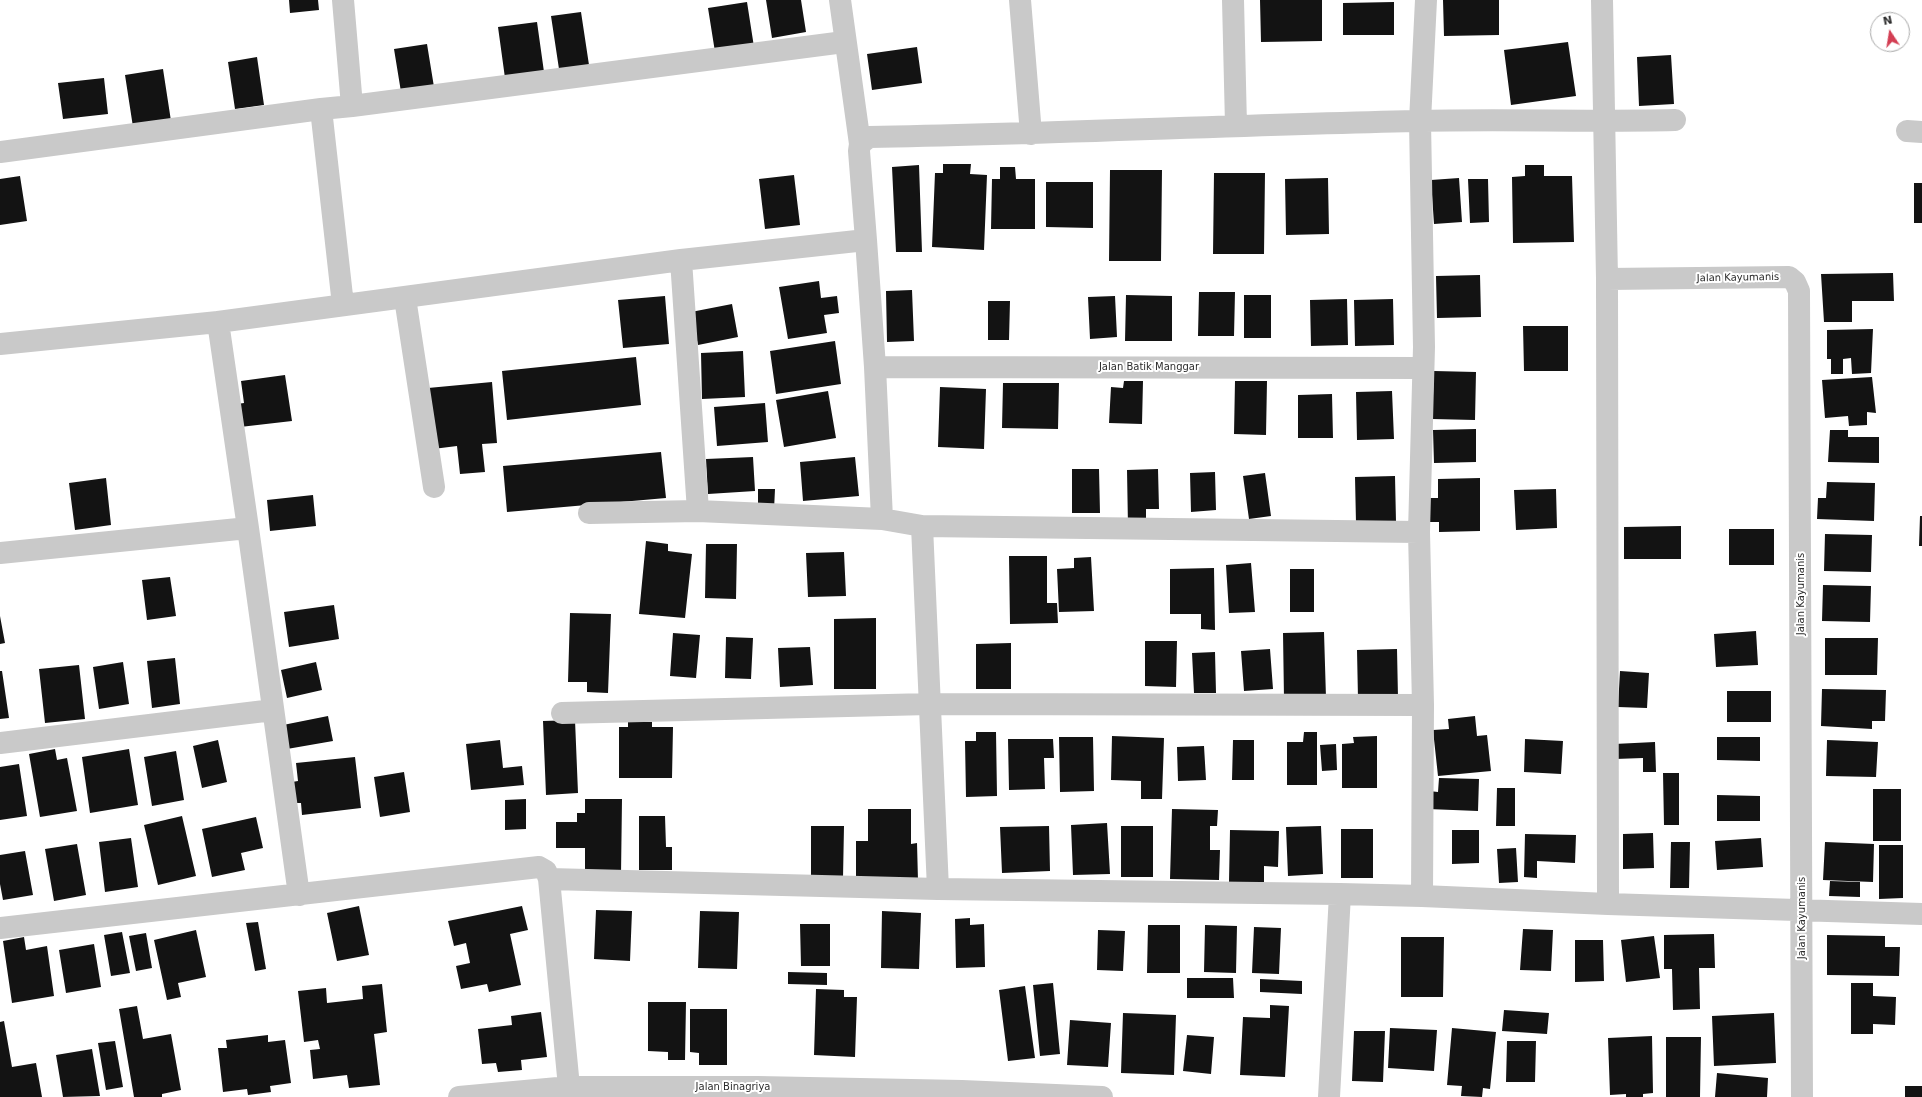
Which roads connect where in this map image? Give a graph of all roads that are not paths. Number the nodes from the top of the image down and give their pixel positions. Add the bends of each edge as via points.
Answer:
1 (343, 0) edge
2 (840, 0) edge
3 (1020, 0) edge
4 (1233, 0) edge
5 (1426, 0) edge
6 (1602, 0) edge
7 (844, 42) junction
8 (352, 106) junction
9 (321, 108) junction
10 (1676, 120) dead end
11 (1420, 121) junction
12 (1603, 122) junction
13 (1236, 125) junction
14 (1031, 134) junction
15 (860, 144) junction
16 (0, 152) edge
17 (866, 240) junction
18 (681, 260) junction
19 (1607, 280) junction
20 (405, 298) junction
21 (343, 305) junction
22 (218, 322) junction
23 (0, 344) edge
24 (875, 367) junction
25 (1423, 368) junction
26 (434, 487) dead end
27 (698, 512) junction
28 (589, 513) dead end
29 (882, 519) junction
30 (922, 526) junction
31 (248, 528) junction
32 (1419, 532) junction
33 (0, 553) edge
34 (929, 704) junction
35 (1422, 705) junction
36 (273, 710) junction
37 (562, 713) dead end
38 (0, 744) edge
39 (548, 879) junction
40 (938, 890) junction
41 (1340, 894) junction
42 (299, 895) junction
43 (1422, 896) junction
44 (1608, 904) junction
45 (1802, 910) junction
46 (1922, 914) edge
47 (0, 928) edge
48 (569, 1087) junction
49 (758, 1092) edge
50 (459, 1097) edge
51 (1102, 1097) edge
52 (1330, 1097) edge
53 (1802, 1097) edge

1 - 8 street
2 - 7 street
3 - 14 street
4 - 13 street
5 - 11 street
6 - 12 street
7 - 8 street
7 - 15 street
8 - 9 street
9 - 16 street
9 - 21 street
10 - 12 street
11 - 12 street
11 - 13 street
11 - 25 street
12 - 19 street
13 - 14 street
14 - 15 street via 869,137
15 - 17 street
17 - 18 street
17 - 24 street
18 - 20 street
18 - 27 street
19 - 44 street
19 - 45 street, Jalan Kayumanis via 1789,277 1799,291
20 - 21 street
20 - 26 street
21 - 22 street
22 - 23 street
22 - 31 street
24 - 25 street, Jalan Batik Manggar
24 - 29 street
25 - 32 street
27 - 28 street
27 - 29 street
29 - 30 street
30 - 32 street
30 - 34 street
31 - 33 street
31 - 36 street
32 - 35 street
34 - 35 street
34 - 37 street
34 - 40 street
35 - 43 street
36 - 38 street
36 - 42 street
39 - 40 street
39 - 42 street via 546,871 539,867
39 - 48 street
40 - 41 street
41 - 43 street
41 - 52 street
42 - 47 street
43 - 44 street
44 - 45 street
45 - 46 street
45 - 53 street, Jalan Kayumanis
48 - 49 street, Jalan Binagriya
48 - 50 street, Jalan Binagriya
49 - 51 street, Jalan Binagriya via 962,1091

